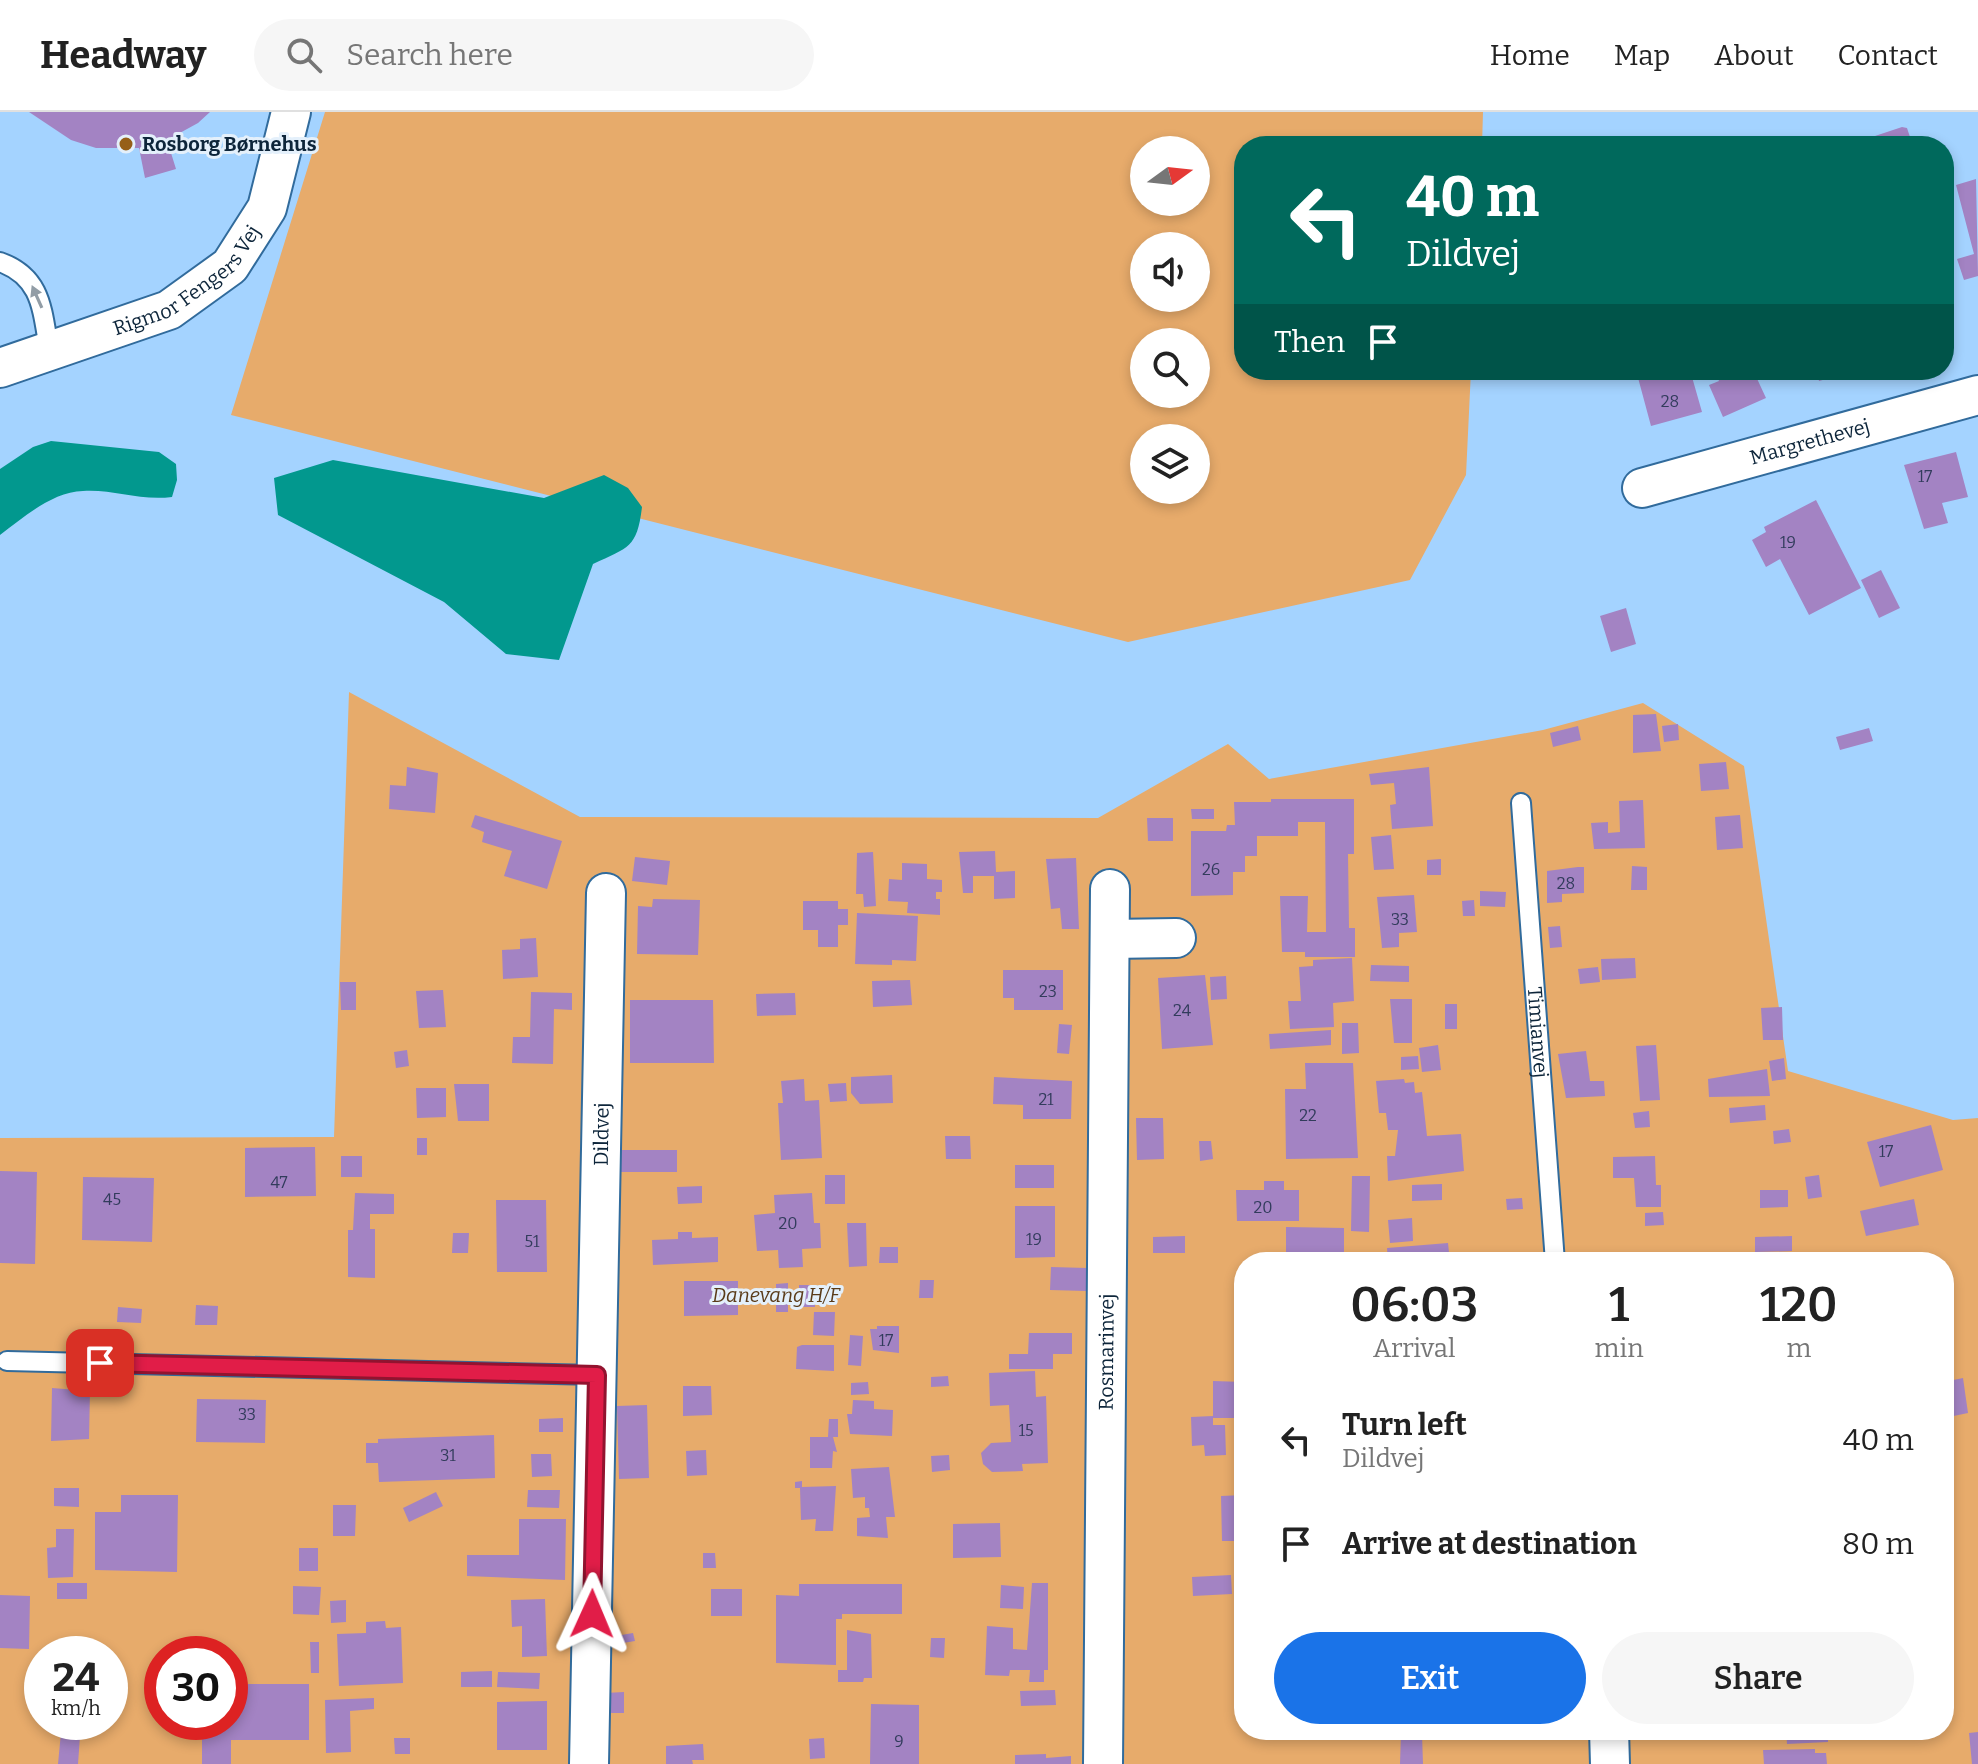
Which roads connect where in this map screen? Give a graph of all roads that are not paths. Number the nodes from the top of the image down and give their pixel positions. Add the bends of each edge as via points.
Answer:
1 (291, 112) edge
2 (0, 262) edge
3 (49, 349) junction
4 (0, 368) edge
5 (1978, 395) edge
6 (1642, 488) dead end
7 (1521, 803) dead end
8 (1110, 889) dead end
9 (606, 893) dead end
10 (1176, 938) dead end
11 (1110, 939) junction
12 (1554, 1252) edge
13 (7, 1361) dead end
14 (597, 1375) junction
15 (1609, 1740) edge
16 (589, 1764) edge
17 (1103, 1764) edge
18 (1610, 1764) edge

1 - 3 street, Rigmor Fengers Vej via 267,208 230,266 169,310
3 -> 2 lane via 40,297 20,269
3 - 4 street, Rigmor Fengers Vej
5 - 6 street, Margrethevej
7 - 12 lane, Timianvej
8 - 11 street, Rosmarinvej
9 - 14 street, Dildvej
10 - 11 street
11 - 17 street, Rosmarinvej
13 - 14 lane
14 - 16 street, Dildvej
15 - 18 street

